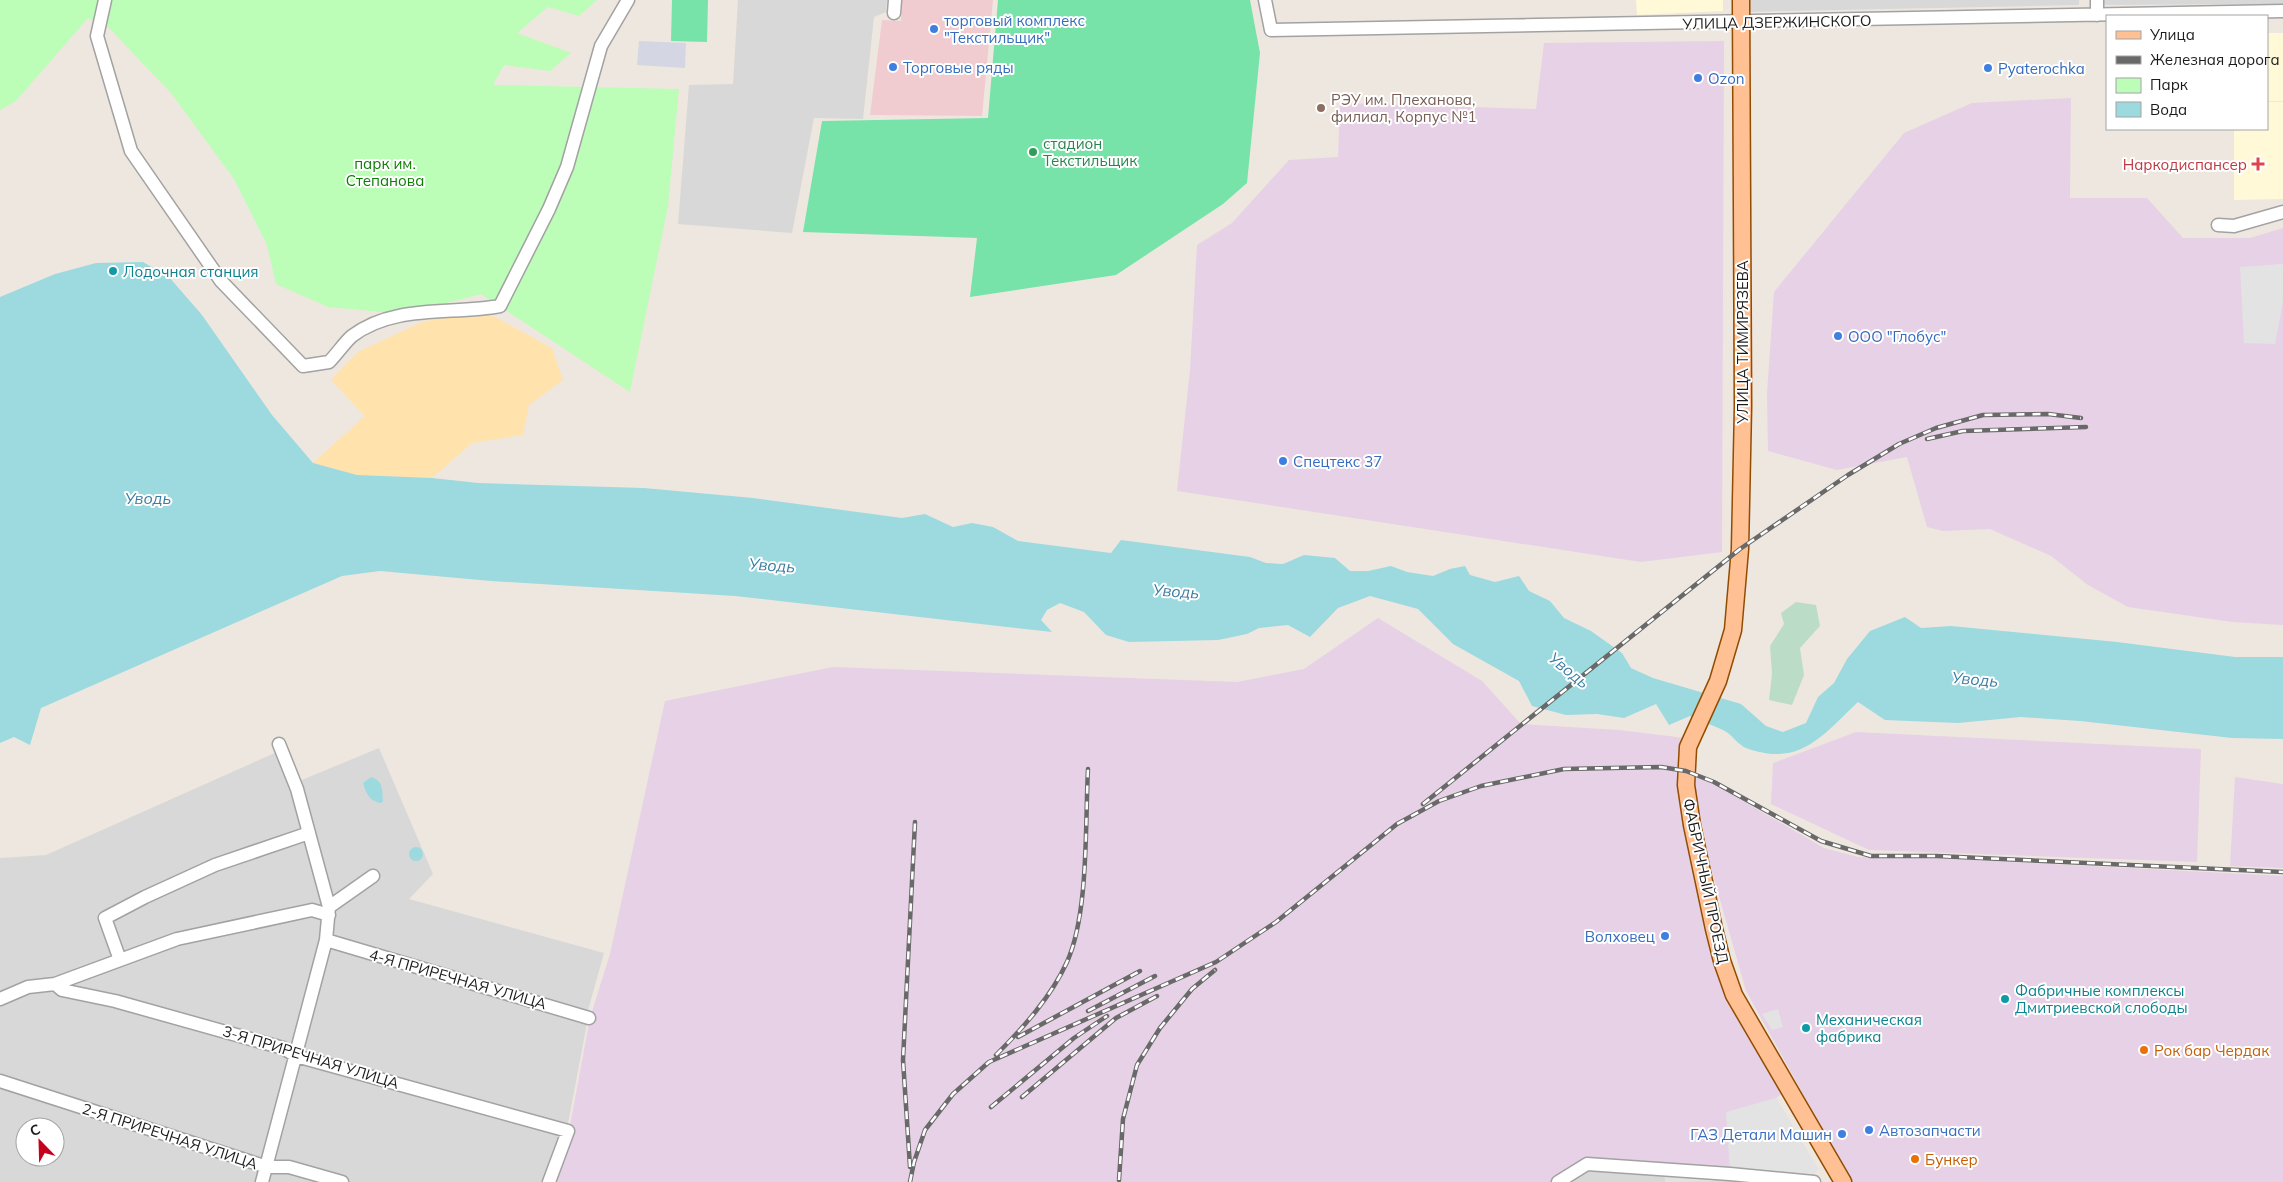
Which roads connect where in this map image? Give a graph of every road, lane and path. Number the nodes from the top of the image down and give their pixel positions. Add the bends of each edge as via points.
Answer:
1 (105, 0) edge
2 (628, 0) edge
3 (895, 0) edge
4 (1265, 0) edge
5 (1740, 0) edge
6 (2097, 0) edge
7 (2283, 11) edge
8 (894, 13) dead end
9 (2097, 15) junction
10 (1741, 22) junction
11 (2283, 212) edge
12 (2218, 225) dead end
13 (1694, 731) joint
14 (279, 744) dead end
15 (309, 833) junction
16 (373, 876) dead end
17 (329, 911) junction
18 (326, 940) junction
19 (120, 960) junction
20 (55, 984) junction
21 (0, 999) edge
22 (589, 1018) dead end
23 (296, 1056) junction
24 (0, 1080) edge
25 (267, 1167) junction
26 (1571, 1179) edge
27 (262, 1182) edge
28 (342, 1182) edge
29 (549, 1182) edge
30 (1558, 1182) edge
31 (1814, 1182) edge
32 (1842, 1182) edge

1 - 2 street via 97,36 131,151 221,280 303,366 330,362 352,336 384,318 500,306 550,209 564,175 601,46
3 - 8 street
4 - 10 street, УЛИЦА ДЗЕРЖИНСКОГО via 1270,30
5 - 10 main road, УЛИЦА ТИМИРЯЗЕВА
6 - 9 street
7 - 9 street, УЛИЦА ДЗЕРЖИНСКОГО
9 - 10 street, УЛИЦА ДЗЕРЖИНСКОГО
10 - 13 main road, УЛИЦА ТИМИРЯЗЕВА via 1742,505 1733,630 1718,681
11 - 12 street via 2234,226
13 - 32 main road, ФАБРИЧНЫЙ ПРОЕЗД via 1688,747 1686,785 1698,858 1722,961 1746,1018
14 - 15 street via 297,789
15 - 17 street
15 - 19 street via 215,866 105,918
16 - 17 street
17 - 18 street
17 - 19 street via 312,910 187,937
18 - 22 street, 4-Я ПРИРЕЧНАЯ УЛИЦА
18 - 23 street
19 - 20 street
20 - 21 street via 28,987
20 - 23 street, 3-Я ПРИРЕЧНАЯ УЛИЦА via 62,990 115,1001 283,1048
23 - 25 street
23 - 29 street, 3-Я ПРИРЕЧНАЯ УЛИЦА via 568,1131
24 - 25 street, 2-Я ПРИРЕЧНАЯ УЛИЦА
25 - 27 street
25 - 28 street, 2-Я ПРИРЕЧНАЯ УЛИЦА via 289,1167
26 - 30 street
26 - 31 street via 1587,1164

